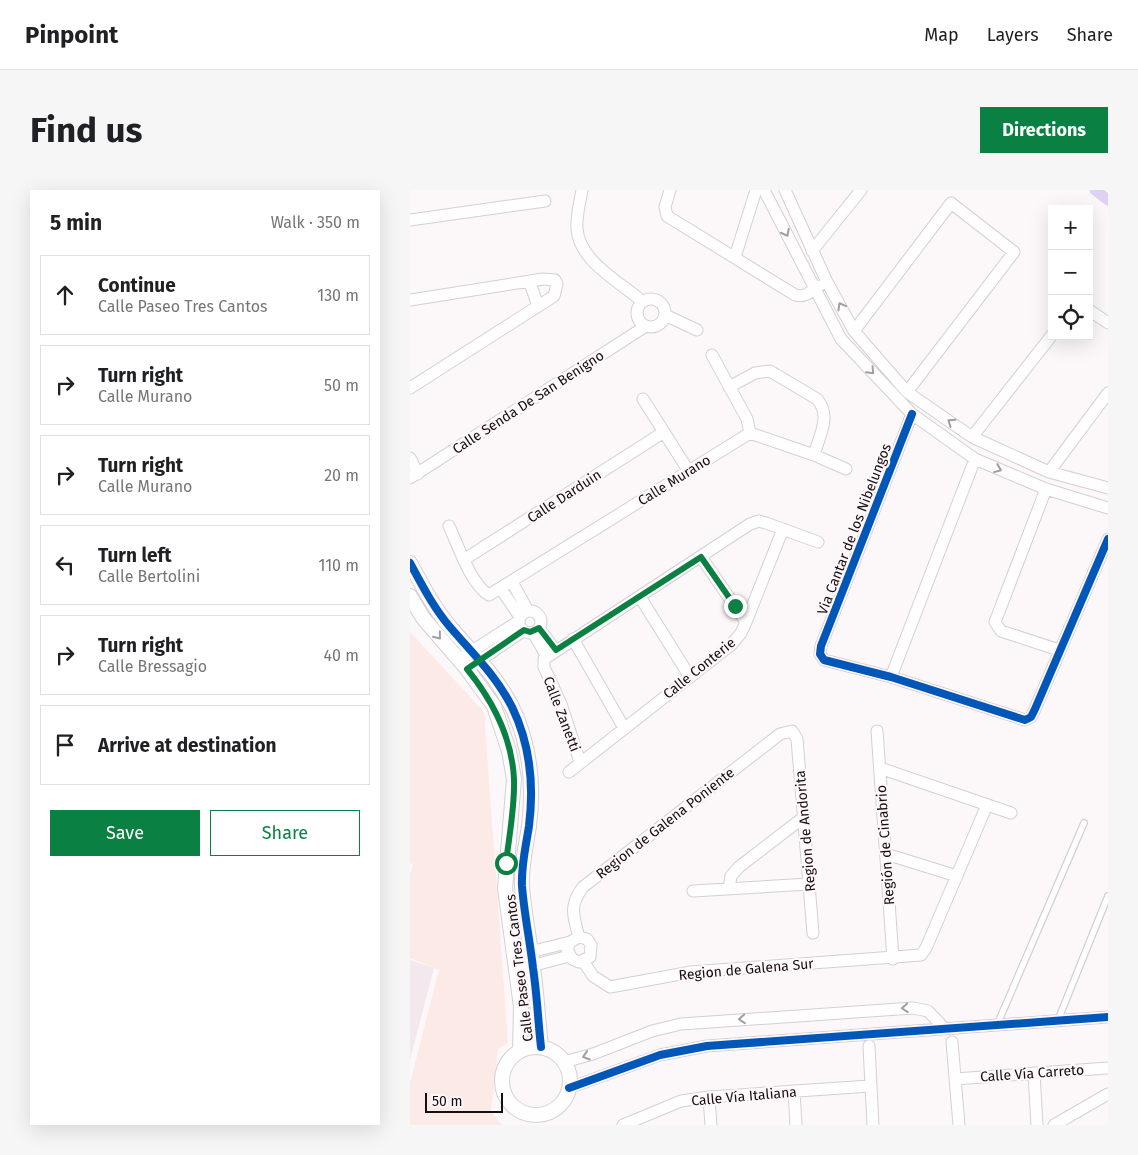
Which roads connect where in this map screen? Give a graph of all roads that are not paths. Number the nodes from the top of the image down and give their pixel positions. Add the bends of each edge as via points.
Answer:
1 (582, 190) edge
2 (670, 190) edge
3 (756, 190) edge
4 (764, 190) edge
5 (785, 190) edge
6 (861, 190) edge
7 (545, 202) dead end
8 (410, 220) edge
9 (812, 251) junction
10 (735, 257) junction
11 (530, 282) junction
12 (827, 282) junction
13 (814, 289) junction
14 (410, 300) edge
15 (643, 302) junction
16 (538, 306) junction
17 (1093, 313) edge
18 (665, 315) junction
19 (1108, 324) edge
20 (646, 326) junction
21 (697, 330) dead end
22 (854, 331) junction
23 (1049, 340) edge
24 (712, 355) dead end
25 (729, 387) junction
26 (410, 388) edge
27 (907, 392) junction
28 (1108, 393) edge
29 (643, 399) dead end
30 (912, 414) junction
31 (664, 432) junction
32 (750, 433) junction
33 (972, 437) junction
34 (814, 455) junction
35 (410, 458) edge
36 (975, 459) junction
37 (846, 469) dead end
38 (688, 470) junction
39 (1049, 472) junction
40 (414, 476) edge
41 (1108, 488) edge
42 (1046, 489) junction
43 (1108, 508) edge
44 (448, 526) dead end
45 (783, 529) junction
46 (1108, 539) edge
47 (818, 542) dead end
48 (701, 557) junction
49 (465, 559) junction
50 (410, 563) edge
51 (512, 582) junction
52 (501, 588) junction
53 (410, 596) edge
54 (640, 597) junction
55 (746, 622) junction
56 (527, 623) junction
57 (573, 639) junction
58 (1059, 650) junction
59 (477, 655) junction
60 (549, 658) junction
61 (463, 664) junction
62 (690, 677) junction
63 (891, 677) junction
64 (624, 728) junction
65 (792, 731) joint
66 (877, 731) dead end
67 (580, 762) junction
68 (880, 768) junction
69 (569, 772) dead end
70 (987, 805) junction
71 (1011, 813) dead end
72 (804, 817) junction
73 (1084, 823) dead end
74 (886, 854) junction
75 (957, 876) junction
76 (809, 884) junction
77 (729, 889) junction
78 (693, 891) dead end
79 (1108, 896) edge
80 (813, 933) dead end
81 (574, 940) junction
82 (569, 956) junction
83 (532, 959) junction
84 (893, 959) junction
85 (583, 961) junction
86 (515, 963) junction
87 (1108, 1017) edge
88 (1058, 1020) junction
89 (997, 1025) junction
90 (945, 1029) junction
91 (952, 1042) dead end
92 (869, 1046) dead end
93 (540, 1047) junction
94 (520, 1050) junction
95 (564, 1062) junction
96 (1108, 1068) edge
97 (1034, 1073) junction
98 (955, 1079) junction
99 (870, 1086) junction
100 (569, 1088) junction
101 (794, 1092) junction
102 (1108, 1094) edge
103 (709, 1097) junction
104 (554, 1109) junction
105 (533, 1120) edge
106 (553, 1125) edge
107 (623, 1125) edge
108 (710, 1125) edge
109 (796, 1125) edge
110 (873, 1125) edge
111 (959, 1125) edge
112 (1037, 1125) edge
113 (1054, 1125) edge

1 - 15 street via 577,229 581,244 590,259
2 - 10 street via 665,207 667,216
3 - 10 street
4 -> 13 street
5 - 9 street
6 - 9 street
7 - 8 street
9 - 12 street
10 - 13 street via 795,295 802,297
11 - 14 street
11 - 16 street
11 - 16 street via 555,280 558,284 554,296
12 - 13 street
22 -> 12 street
13 -> 30 street via 841,339
15 - 18 street via 655,300
15 - 20 street via 637,312 641,323
16 - 26 street
17 - 19 street
18 - 20 street via 658,325
18 - 21 street
20 - 40 street, Calle Senda De San Benigno
22 - 27 street
22 - 27 street via 951,203 1014,252
23 - 33 street
24 - 25 street
25 - 32 street via 747,419
25 - 34 street via 755,373 770,371 817,399 823,405 825,418
33 -> 27 street
28 - 39 street
29 - 31 street
30 - 36 street
30 - 63 street, Via Cantar de los Nibelungos via 820,654 824,660
31 - 38 street
31 - 49 street, Calle Darduin
32 - 34 street
32 - 38 street, Calle Murano
33 - 39 street
34 - 37 street
35 - 40 street
36 -> 42 street
36 - 63 street
38 - 51 street, Calle Murano
39 - 41 street
42 - 43 street
42 - 58 street via 995,622 1001,630
44 - 49 street
45 - 47 street
45 - 48 street via 759,521 750,524
45 - 55 street, Calle Conterie
46 - 58 street
48 - 54 street
48 - 55 street
49 - 52 street, Calle Murano via 483,592 489,595
50 - 59 street, Calle Paseo Tres Cantos via 434,606
51 - 52 street, Calle Murano
51 - 56 street
52 - 56 street
53 -> 61 street, Calle Paseo Tres Cantos via 423,618
54 - 57 street
54 - 62 street
55 - 62 street, Calle Conterie via 731,645
56 - 59 street
56 - 60 street
57 - 60 street
57 - 64 street
58 - 63 street via 1035,709 1025,720
59 - 61 street
59 - 83 street, Calle Paseo Tres Cantos via 512,707 527,755 531,808 522,883
60 - 67 street, Calle Zanetti
61 - 86 street, Calle Paseo Tres Cantos via 494,706 510,751 514,779 505,888
62 - 64 street, Calle Conterie
64 - 67 street, Calle Conterie
65 - 72 street, Region de Andorita via 797,738
65 - 81 street, Region de Galena Poniente via 780,734 583,887 574,899
66 - 68 street, Región de Cinabrio
67 - 69 street, Calle Conterie
68 - 70 street
68 - 74 street, Región de Cinabrio
70 - 71 street
70 - 75 street
72 - 76 street, Region de Andorita
72 - 77 street via 739,867 731,876
73 - 89 lane
74 - 75 street
74 - 84 street, Región de Cinabrio
75 - 84 street, Region de Galena Sur via 921,955
76 - 77 street
76 - 80 street, Region de Andorita
77 - 78 street
79 - 88 lane
81 - 82 street via 567,949
81 - 83 street
81 - 85 street via 587,939 592,945 592,953
82 - 83 street
82 - 85 street via 575,961
83 - 86 street
83 - 93 street, Calle Paseo Tres Cantos
84 - 85 street, Region de Galena Sur via 691,972 610,987 592,976
86 - 94 street, Calle Paseo Tres Cantos
87 - 88 street
88 - 89 street
89 - 90 street
90 -> 95 street via 928,1011 913,1008 698,1022 652,1031
90 - 100 street via 698,1047 660,1055
91 - 98 street
92 - 99 street
93 - 94 street
93 - 95 street via 552,1051
94 - 105 street via 506,1063 502,1086 514,1107
95 - 100 street via 569,1072
96 - 97 street, Calle Vía Carreto
97 - 98 street, Calle Vía Carreto
97 - 112 street
98 - 111 street
99 - 101 street, Calle Vía Italiana
99 - 110 street
100 - 104 street
101 - 103 street, Calle Vía Italiana
101 - 109 street
102 - 113 street
103 - 107 street, Calle Vía Italiana via 681,1101
103 - 108 street
104 - 105 street
104 - 106 street

